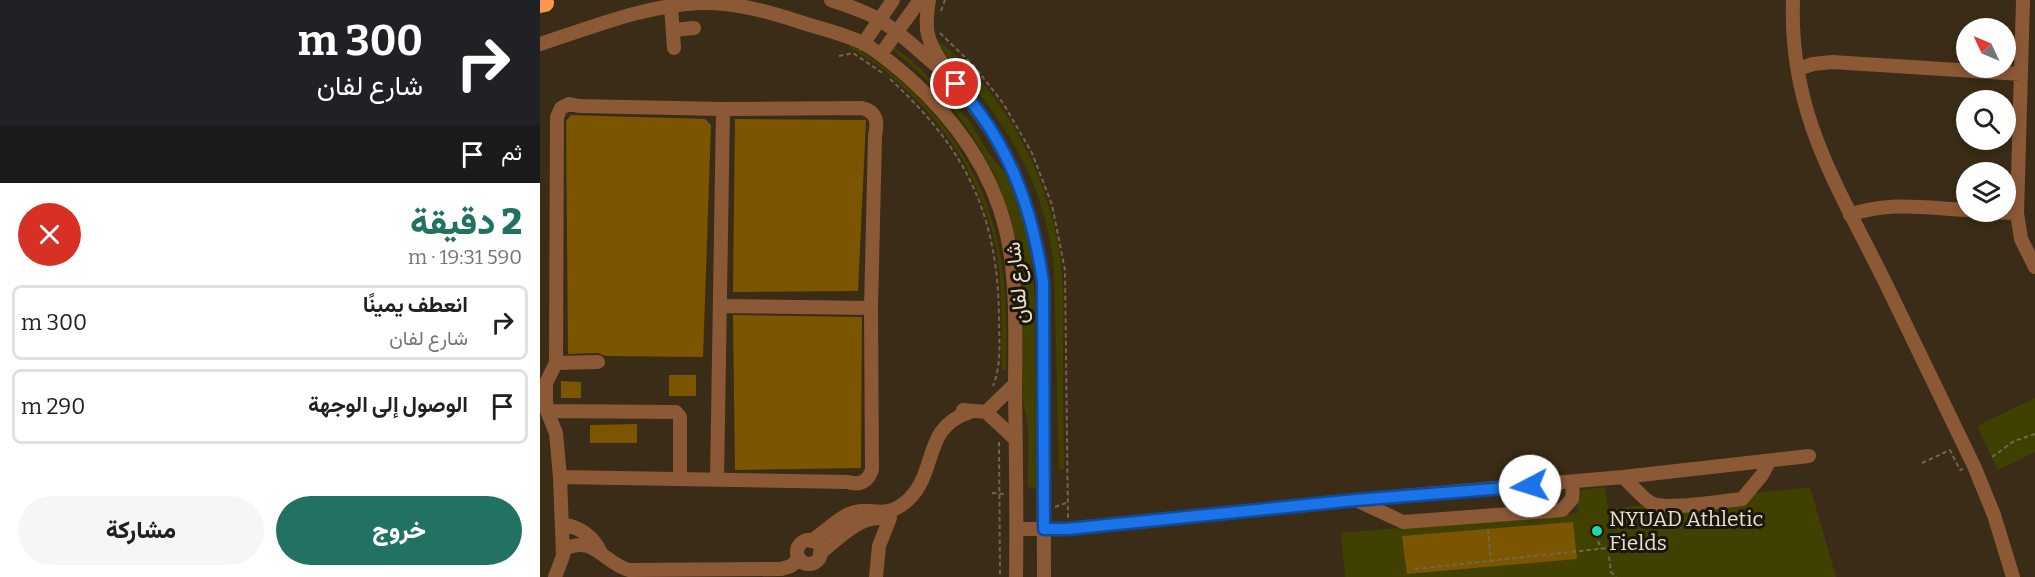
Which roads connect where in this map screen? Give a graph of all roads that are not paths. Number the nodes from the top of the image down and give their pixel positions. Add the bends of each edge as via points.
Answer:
1 (831, 0) edge
2 (892, 0) edge
3 (920, 0) edge
4 (929, 0) edge
5 (1793, 0) edge
6 (2023, 0) edge
7 (671, 6) junction
8 (878, 20) junction
9 (694, 28) dead end
10 (674, 30) junction
11 (898, 33) junction
12 (540, 44) edge
13 (863, 44) junction
14 (674, 48) dead end
15 (881, 54) junction
16 (1798, 69) junction
17 (2021, 74) junction
18 (956, 84) junction
19 (723, 109) junction
20 (1956, 210) edge
21 (2016, 213) joint
22 (1850, 216) junction
23 (2035, 267) edge
24 (720, 306) junction
25 (871, 308) junction
26 (598, 362) dead end
27 (556, 363) junction
28 (1015, 384) junction
29 (547, 411) junction
30 (986, 412) junction
31 (1016, 440) junction
32 (1809, 456) dead end
33 (1769, 462) junction
34 (560, 477) junction
35 (1623, 477) junction
36 (680, 479) junction
37 (717, 480) junction
38 (920, 482) junction
39 (1573, 482) junction
40 (1356, 500) junction
41 (872, 515) junction
42 (890, 518) junction
43 (562, 525) junction
44 (1017, 529) junction
45 (1044, 529) junction
46 (811, 541) junction
47 (563, 550) junction
48 (601, 553) junction
49 (820, 553) junction
50 (800, 558) junction
51 (770, 571) edge
52 (660, 573) edge
53 (692, 573) edge
54 (555, 577) edge
55 (802, 577) edge
56 (876, 577) edge
57 (1016, 577) edge
58 (1044, 577) edge
59 (2013, 577) edge

1 - 8 street
2 - 8 street
3 - 11 street
4 - 18 street via 925,25 928,38
5 - 16 street
6 - 17 street
7 - 10 street
7 - 12 street
7 - 13 street via 703,3 752,9
8 - 11 street, شارع لفان
8 - 13 street
9 - 10 street
10 - 14 street
11 - 15 street
11 - 18 street, شارع لفان
13 - 15 street, شارع لفان
15 - 28 street, شارع لفان via 954,124 995,197 1006,229 1014,290
16 - 17 street via 1832,62
16 - 22 street via 1807,116
17 - 21 street
18 - 45 street, شارع لفان via 987,121 1012,167 1038,245 1043,282
19 - 24 street
19 - 25 street via 852,109 869,118 875,136
19 - 27 street via 579,106 566,110 559,125
20 - 22 street via 1883,206
21 - 23 street via 2021,239
22 - 59 street via 1974,466
24 - 25 street
24 - 37 street
25 - 37 street via 870,461 864,476 848,482
26 - 27 street
27 - 29 street via 546,382
28 - 30 street
28 - 31 street, شارع لفان
29 - 34 street via 556,434
29 - 36 street via 676,412 680,417
30 - 31 street
30 - 38 street via 970,412 948,423 934,442
31 - 44 street, شارع لفان
32 - 33 street
33 - 35 street
33 - 35 street via 1742,499 1663,506 1647,501
34 - 36 street
34 - 43 street
35 - 39 street
36 - 37 street
38 - 41 street via 901,506
38 - 42 street via 911,508 902,516
39 - 40 street
39 - 40 street via 1572,499 1562,510 1403,522
40 - 45 street
41 - 42 street
41 - 46 street via 861,511 849,513
41 - 49 street
42 - 56 street via 879,546
43 - 47 street
43 - 48 street via 583,531
44 - 45 street
44 - 57 street, شارع لفان
45 - 58 street, شارع لفان
46 - 49 street via 818,545
46 - 50 street via 800,544
47 - 48 street via 586,545
47 - 54 street
48 - 52 street via 620,567
49 - 50 street via 814,563
50 - 51 street via 786,568
50 - 55 street
51 - 53 street
52 - 53 street

